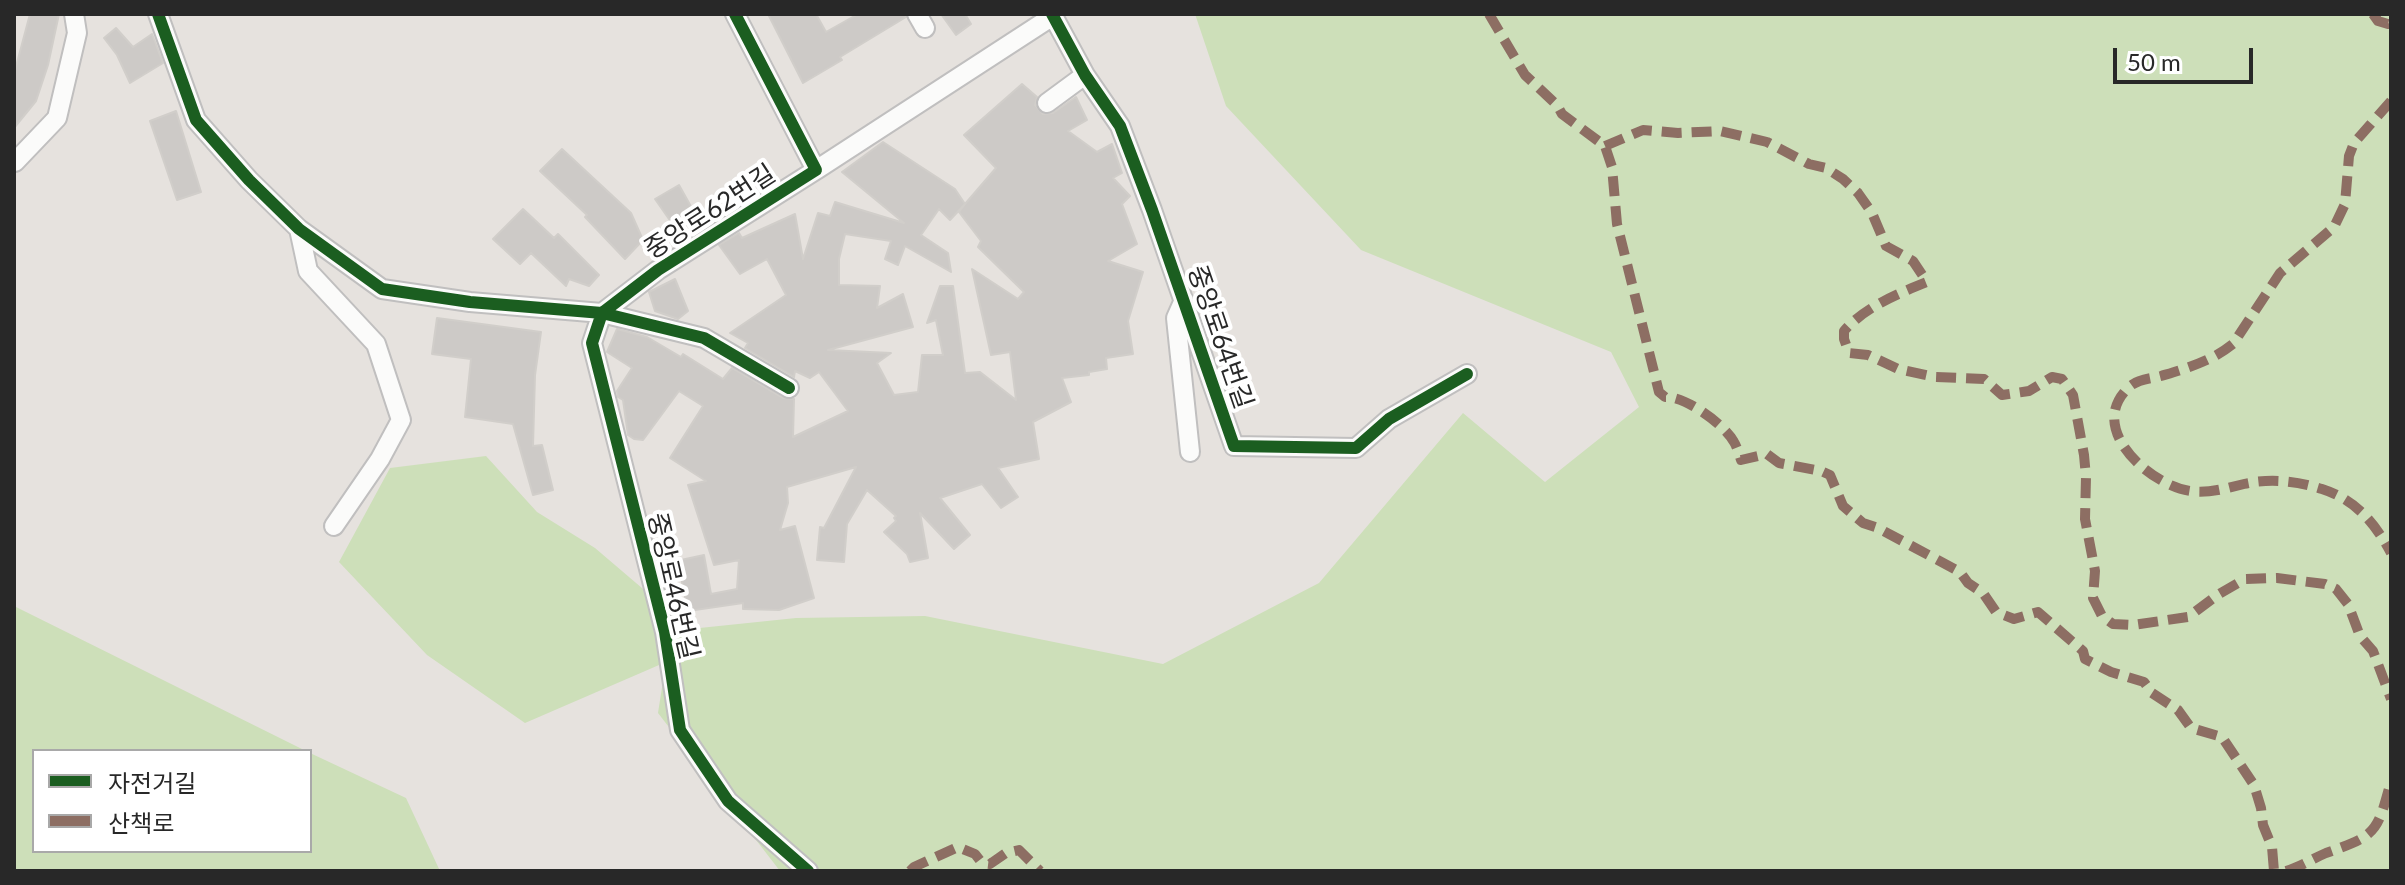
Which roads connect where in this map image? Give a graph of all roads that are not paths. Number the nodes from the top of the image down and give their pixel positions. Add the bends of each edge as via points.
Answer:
1 (74, 14) edge
2 (158, 14) edge
3 (735, 14) edge
4 (1052, 15) edge
5 (1085, 75) junction
6 (1047, 103) dead end
7 (15, 162) edge
8 (816, 170) junction
9 (299, 229) junction
10 (1184, 300) junction
11 (602, 313) junction
12 (1467, 374) dead end
13 (789, 388) dead end
14 (1190, 452) dead end
15 (334, 526) dead end
16 (808, 871) edge

1 - 7 street via 77,33 57,118
2 - 9 street via 196,120
3 - 8 street, 중앙로62번길
4 - 5 street, 중앙로64번길
4 - 8 street
5 - 6 street
5 - 10 street, 중앙로64번길 via 1120,126
8 - 11 street, 중앙로62번길 via 658,270
9 - 11 street via 382,289
9 - 15 street via 308,271 376,344 401,420
10 - 12 street, 중앙로64번길 via 1234,446 1356,448 1389,419
10 - 14 street, 중앙로64번길 via 1176,318
11 - 13 street via 704,338
11 - 16 street, 중앙로46번길 via 592,343 665,632 680,730 728,801

